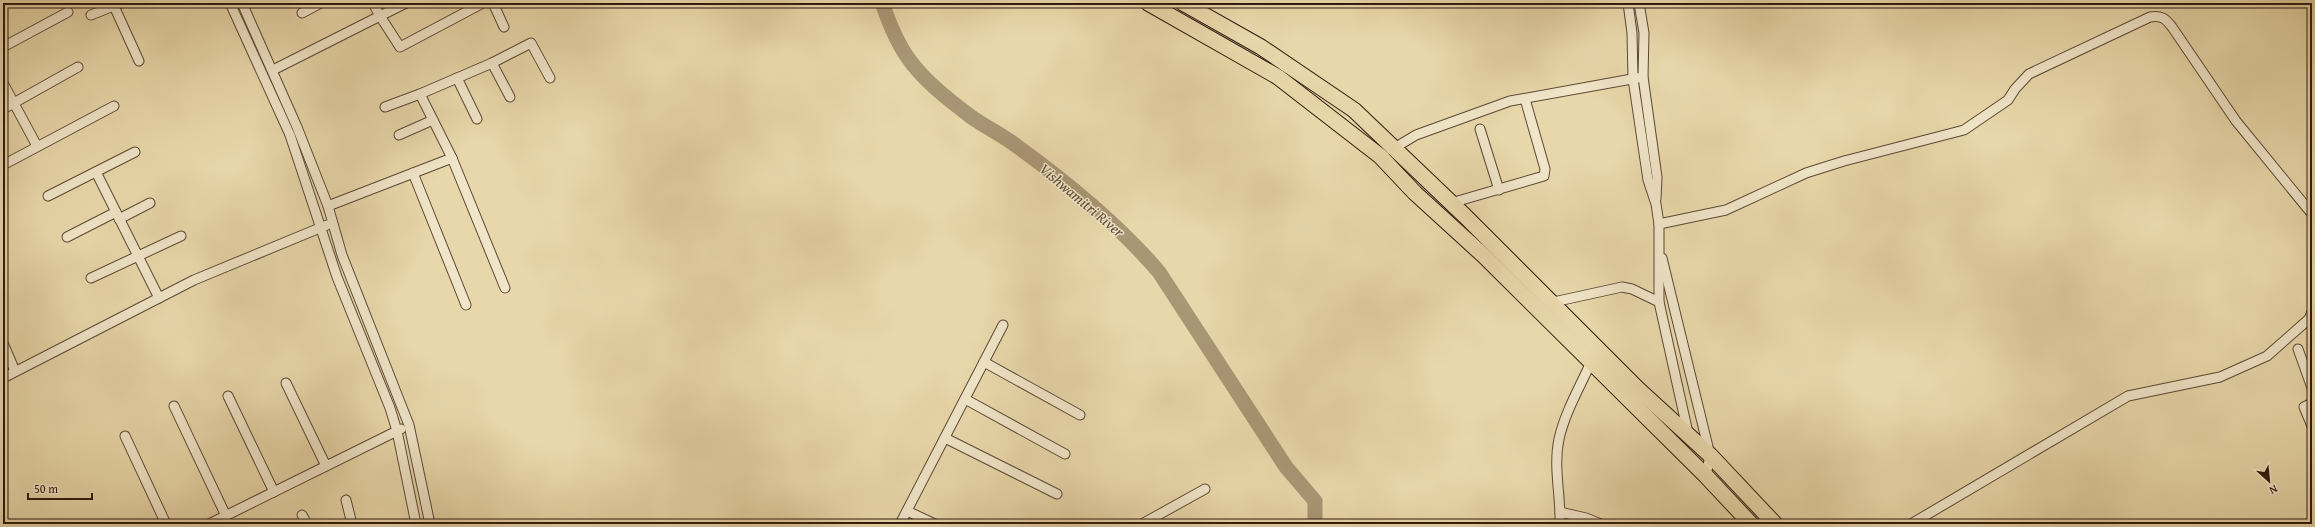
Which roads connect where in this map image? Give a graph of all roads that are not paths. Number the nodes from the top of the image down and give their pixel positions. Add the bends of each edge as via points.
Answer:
1 (230, 3) edge
2 (242, 3) edge
3 (321, 3) edge
4 (373, 3) edge
5 (406, 3) edge
6 (483, 3) edge
7 (492, 3) edge
8 (1148, 3) edge
9 (1183, 3) edge
10 (1628, 3) edge
11 (1639, 3) edge
12 (118, 5) edge
13 (68, 12) dead end
14 (302, 13) dead end
15 (92, 15) dead end
16 (380, 16) junction
17 (504, 27) dead end
18 (3, 47) edge
19 (139, 61) dead end
20 (492, 63) junction
21 (78, 68) dead end
22 (273, 70) junction
23 (1643, 77) junction
24 (458, 78) junction
25 (550, 78) dead end
26 (1633, 79) junction
27 (3, 83) edge
28 (420, 94) junction
29 (510, 97) dead end
30 (1525, 99) junction
31 (14, 104) junction
32 (114, 106) dead end
33 (385, 107) dead end
34 (3, 110) edge
35 (477, 119) dead end
36 (433, 120) junction
37 (1480, 129) dead end
38 (399, 135) dead end
39 (37, 146) junction
40 (1394, 148) junction
41 (135, 152) dead end
42 (1380, 156) junction
43 (452, 158) junction
44 (3, 165) edge
45 (96, 172) junction
46 (413, 173) junction
47 (1499, 190) junction
48 (48, 196) dead end
49 (150, 203) dead end
50 (1451, 203) junction
51 (1656, 204) junction
52 (328, 206) junction
53 (2312, 214) edge
54 (118, 215) junction
55 (332, 222) junction
56 (1659, 224) junction
57 (322, 227) junction
58 (181, 236) dead end
59 (67, 237) dead end
60 (1659, 245) junction
61 (138, 256) junction
62 (91, 278) dead end
63 (505, 288) dead end
64 (159, 298) junction
65 (1550, 302) junction
66 (1659, 302) junction
67 (466, 305) dead end
68 (1535, 307) junction
69 (2312, 312) edge
70 (1003, 325) dead end
71 (3, 343) edge
72 (2298, 349) dead end
73 (984, 362) junction
74 (1591, 362) junction
75 (15, 371) junction
76 (3, 378) edge
77 (286, 383) dead end
78 (2312, 388) edge
79 (228, 396) dead end
80 (965, 399) junction
81 (2312, 403) edge
82 (174, 406) dead end
83 (1080, 415) dead end
84 (409, 425) junction
85 (2312, 426) edge
86 (397, 431) junction
87 (125, 436) dead end
88 (1689, 437) junction
89 (945, 438) junction
90 (1066, 454) dead end
91 (1710, 455) junction
92 (326, 466) junction
93 (1706, 476) junction
94 (1205, 489) dead end
95 (274, 492) junction
96 (1058, 494) dead end
97 (346, 500) dead end
98 (907, 511) junction
99 (1560, 512) junction
100 (302, 515) dead end
101 (226, 516) junction
102 (166, 524) edge
103 (208, 524) edge
104 (307, 524) edge
105 (352, 524) edge
106 (416, 524) edge
107 (430, 524) edge
108 (900, 524) edge
109 (935, 524) edge
110 (1142, 524) edge
111 (1560, 524) edge
112 (1601, 524) edge
113 (1751, 524) edge
114 (1775, 524) edge
115 (1911, 524) edge

1 - 57 street via 290,135
2 - 22 street
3 - 14 street
4 - 16 street
5 - 16 street
6 - 16 street via 400,47
7 - 17 street
8 - 42 main road via 1278,77
9 - 40 main road via 1261,47 1354,110
10 - 26 street via 1632,33
11 - 23 street via 1644,33
12 - 15 street
12 - 19 street
13 - 18 street
16 - 22 street
20 - 24 street
20 - 25 street via 531,43
20 - 29 street
21 - 31 street
22 - 52 street
23 - 26 street
23 - 51 street via 1657,177
24 - 28 street
24 - 35 street
26 - 30 street
26 - 51 street via 1648,180
27 - 31 street
28 - 33 street
28 - 36 street
30 - 40 street via 1510,101 1459,118 1416,135
30 - 47 street via 1545,174 1539,179
31 - 34 street
31 - 39 street
32 - 39 street
36 - 38 street
36 - 43 street
37 - 47 street
39 - 44 street
40 - 42 street
40 - 50 main road
41 - 45 street
42 - 68 main road via 1415,193 1484,255
43 - 46 street
43 - 63 street
45 - 48 street
45 - 54 street
46 - 52 street
46 - 67 street
47 - 50 street
49 - 54 street
50 - 65 main road
51 - 56 street
52 - 55 street
53 - 56 street via 2236,121 2172,27 2157,15 2029,74 2008,100 1964,130 1806,173 1726,210
54 - 59 street
54 - 61 street
55 - 57 street
55 - 84 street via 342,255
56 - 60 street
57 - 64 street via 194,280
57 - 86 street via 337,278
58 - 61 street
60 - 66 street
60 - 91 street
61 - 62 street
61 - 64 street
64 - 75 street
65 - 66 street via 1622,287
65 - 68 street
65 - 88 main road
66 - 88 street
68 - 74 main road
69 - 115 street via 2309,319 2267,356 2220,376 2128,396
70 - 73 street
71 - 75 street
72 - 78 street
73 - 80 street
73 - 83 street
74 - 93 main road
74 - 99 street via 1559,439 1557,482
75 - 76 street
77 - 92 street
79 - 95 street
80 - 89 street
80 - 90 street
81 - 85 street via 2304,407
82 - 101 street
84 - 86 street
84 - 107 street
86 - 92 street
86 - 106 street
87 - 102 street
88 - 91 main road
89 - 96 street
89 - 98 street
91 - 93 street
91 - 114 main road
92 - 95 street
93 - 113 main road
94 - 110 street
95 - 101 street
97 - 105 street
98 - 108 street
98 - 109 street
99 - 111 street
99 - 112 street
100 - 104 street
101 - 103 street

